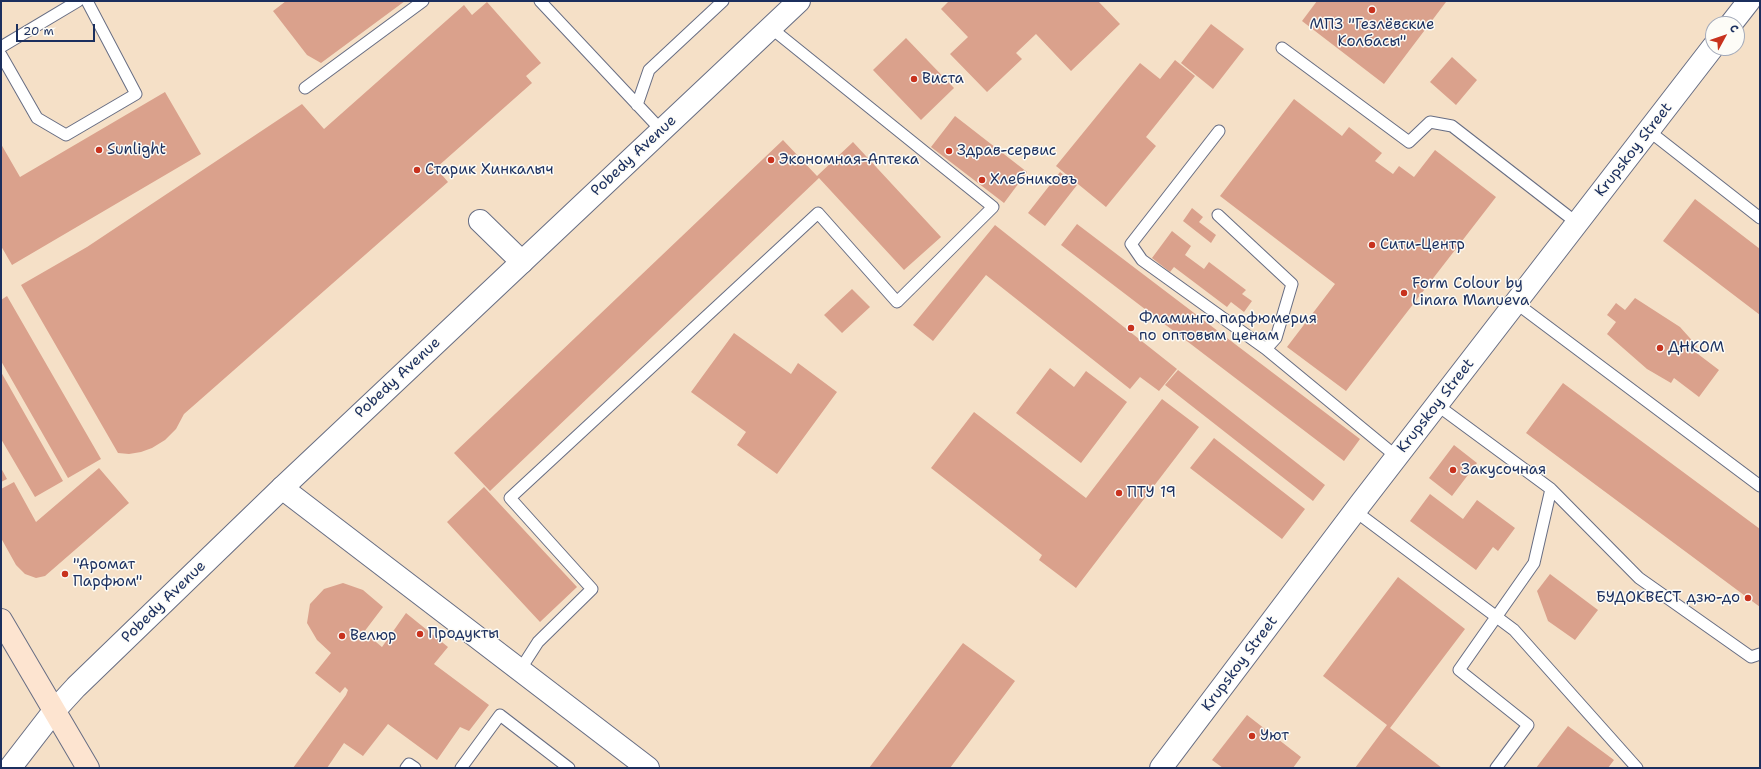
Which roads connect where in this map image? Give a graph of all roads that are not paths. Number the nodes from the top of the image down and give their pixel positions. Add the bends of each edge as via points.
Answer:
1 (78, 1) edge
2 (87, 1) edge
3 (423, 1) edge
4 (540, 1) edge
5 (723, 1) edge
6 (799, 1) edge
7 (1749, 1) edge
8 (1737, 16) edge
9 (771, 28) junction
10 (1, 47) edge
11 (1282, 48) dead end
12 (1, 55) edge
13 (1706, 56) edge
14 (305, 88) dead end
15 (637, 105) junction
16 (662, 131) junction
17 (1219, 131) dead end
18 (1648, 131) junction
19 (1218, 215) dead end
20 (1760, 218) edge
21 (480, 221) dead end
22 (1577, 223) junction
23 (522, 262) junction
24 (1516, 303) junction
25 (1266, 349) junction
26 (1437, 405) junction
27 (1397, 457) junction
28 (1760, 486) edge
29 (282, 488) junction
30 (1551, 489) junction
31 (1355, 512) junction
32 (1496, 616) junction
33 (1, 620) edge
34 (1760, 654) edge
35 (520, 670) junction
36 (54, 711) junction
37 (1168, 766) edge
38 (10, 768) edge
39 (88, 768) edge
40 (406, 768) edge
41 (415, 768) edge
42 (461, 768) edge
43 (569, 768) edge
44 (648, 768) edge
45 (1496, 768) edge
46 (1637, 768) edge

1 - 10 lane
2 - 12 lane via 136,94 66,135 38,118
3 - 14 lane
4 - 15 lane
5 - 15 lane via 649,70
6 - 9 street, Pobedy Avenue
7 - 8 street
9 - 16 street, Pobedy Avenue
9 - 35 lane via 993,207 897,302 818,213 510,498 592,589 538,642
11 - 22 lane via 1409,142 1430,122 1452,126
13 - 18 street, Krupskoy Street
15 - 16 lane
16 - 23 street, Pobedy Avenue
17 - 25 lane via 1131,244 1142,260
18 - 20 lane
18 - 22 street, Krupskoy Street
19 - 25 lane via 1292,284 1276,338
21 - 23 street
22 - 24 street, Krupskoy Street
23 - 29 street, Pobedy Avenue
24 - 26 street, Krupskoy Street
24 - 28 lane
25 - 27 lane
26 - 27 street, Krupskoy Street
26 - 30 lane
27 - 31 street, Krupskoy Street
29 - 35 street
29 - 36 street, Pobedy Avenue
30 - 32 lane via 1534,562
30 - 34 lane via 1639,578 1751,657
31 - 32 lane
31 - 37 street, Krupskoy Street
32 - 45 lane via 1459,670 1528,725
32 - 46 lane via 1514,630
33 - 36 main road
35 - 44 street
36 - 38 street, Pobedy Avenue
36 - 39 main road
40 - 41 lane via 409,764
42 - 43 lane via 500,715

